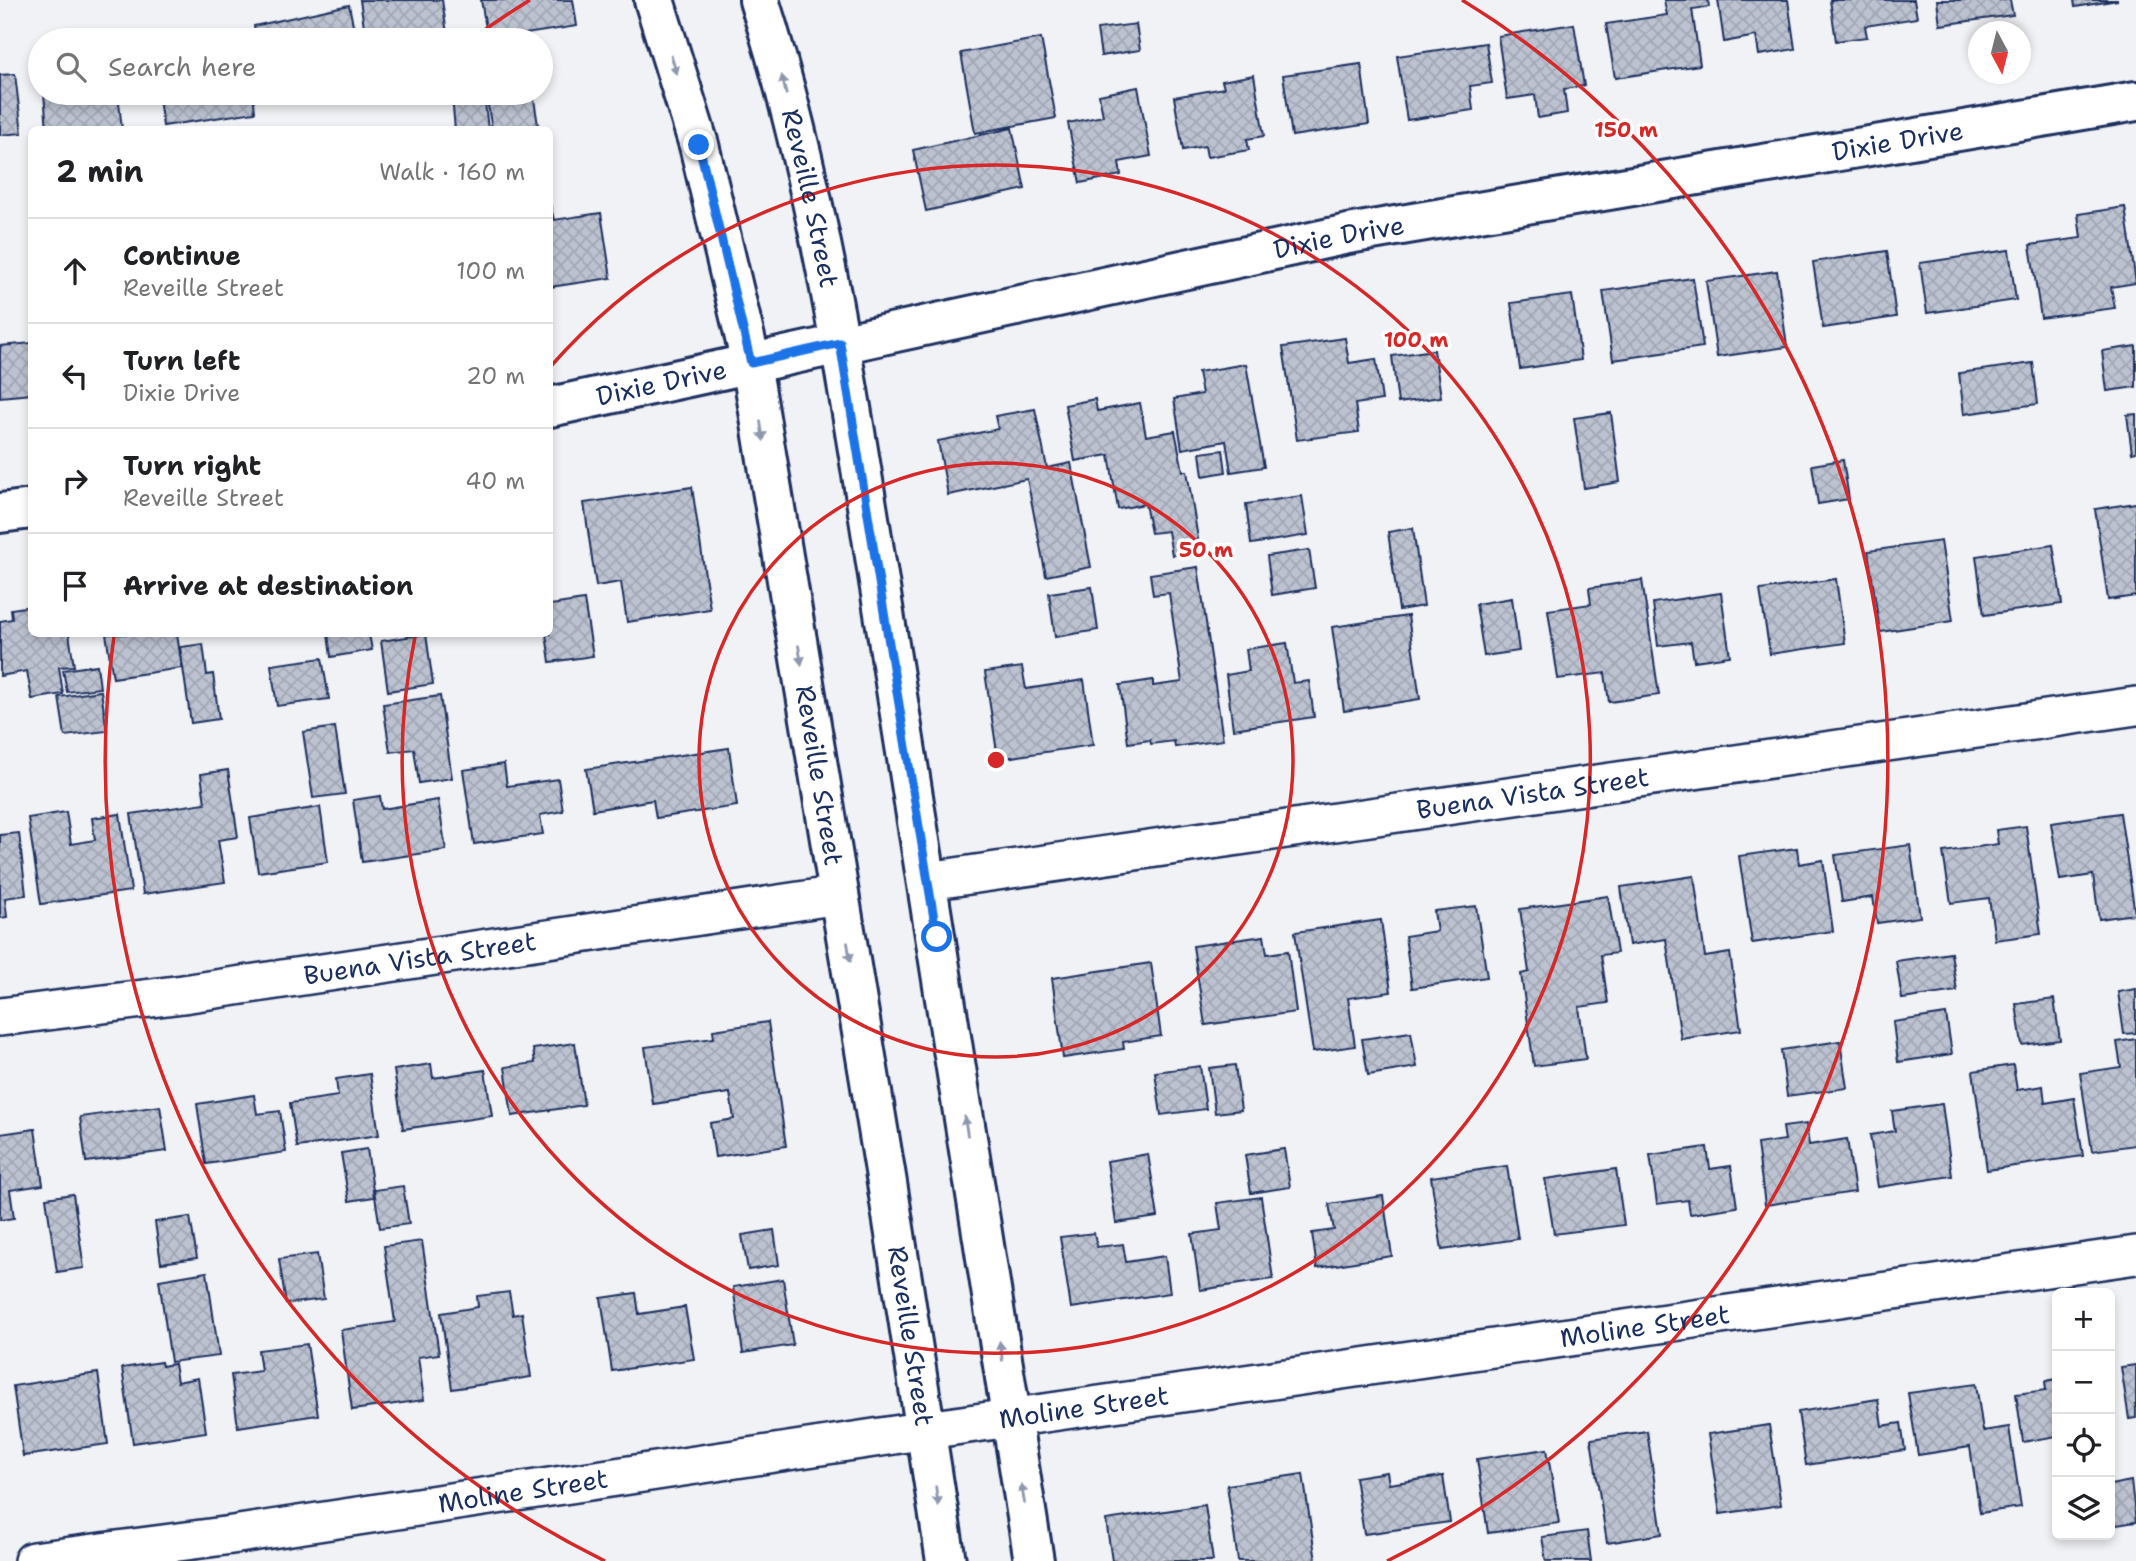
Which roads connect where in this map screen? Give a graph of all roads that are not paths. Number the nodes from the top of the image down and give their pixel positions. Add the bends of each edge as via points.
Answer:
1 (654, 0) edge
2 (759, 0) edge
3 (2136, 101) edge
4 (840, 343) junction
5 (751, 363) junction
6 (553, 406) edge
7 (28, 510) edge
8 (0, 513) edge
9 (2136, 706) edge
10 (928, 881) junction
11 (839, 895) junction
12 (0, 1017) edge
13 (2136, 1255) edge
14 (1012, 1419) junction
15 (927, 1430) junction
16 (33, 1561) edge
17 (946, 1561) edge
18 (1034, 1561) edge

1 -> 5 main road, Reveille Street via 699,145
4 -> 2 main road, Reveille Street via 785,90
3 - 4 main road, Dixie Drive via 1348,234
4 - 5 main road, Dixie Drive
4 - 10 main road, Reveille Street
5 - 6 main road, Dixie Drive
5 -> 11 main road, Reveille Street
7 - 8 main road
9 - 10 street, Buena Vista Street
14 -> 10 main road, Reveille Street
11 - 12 street, Buena Vista Street via 183,994
11 -> 15 main road, Reveille Street
13 - 14 street, Moline Street
14 - 15 street, Moline Street
18 -> 14 main road, Reveille Street
15 - 16 street, Moline Street
15 -> 17 main road, Reveille Street

